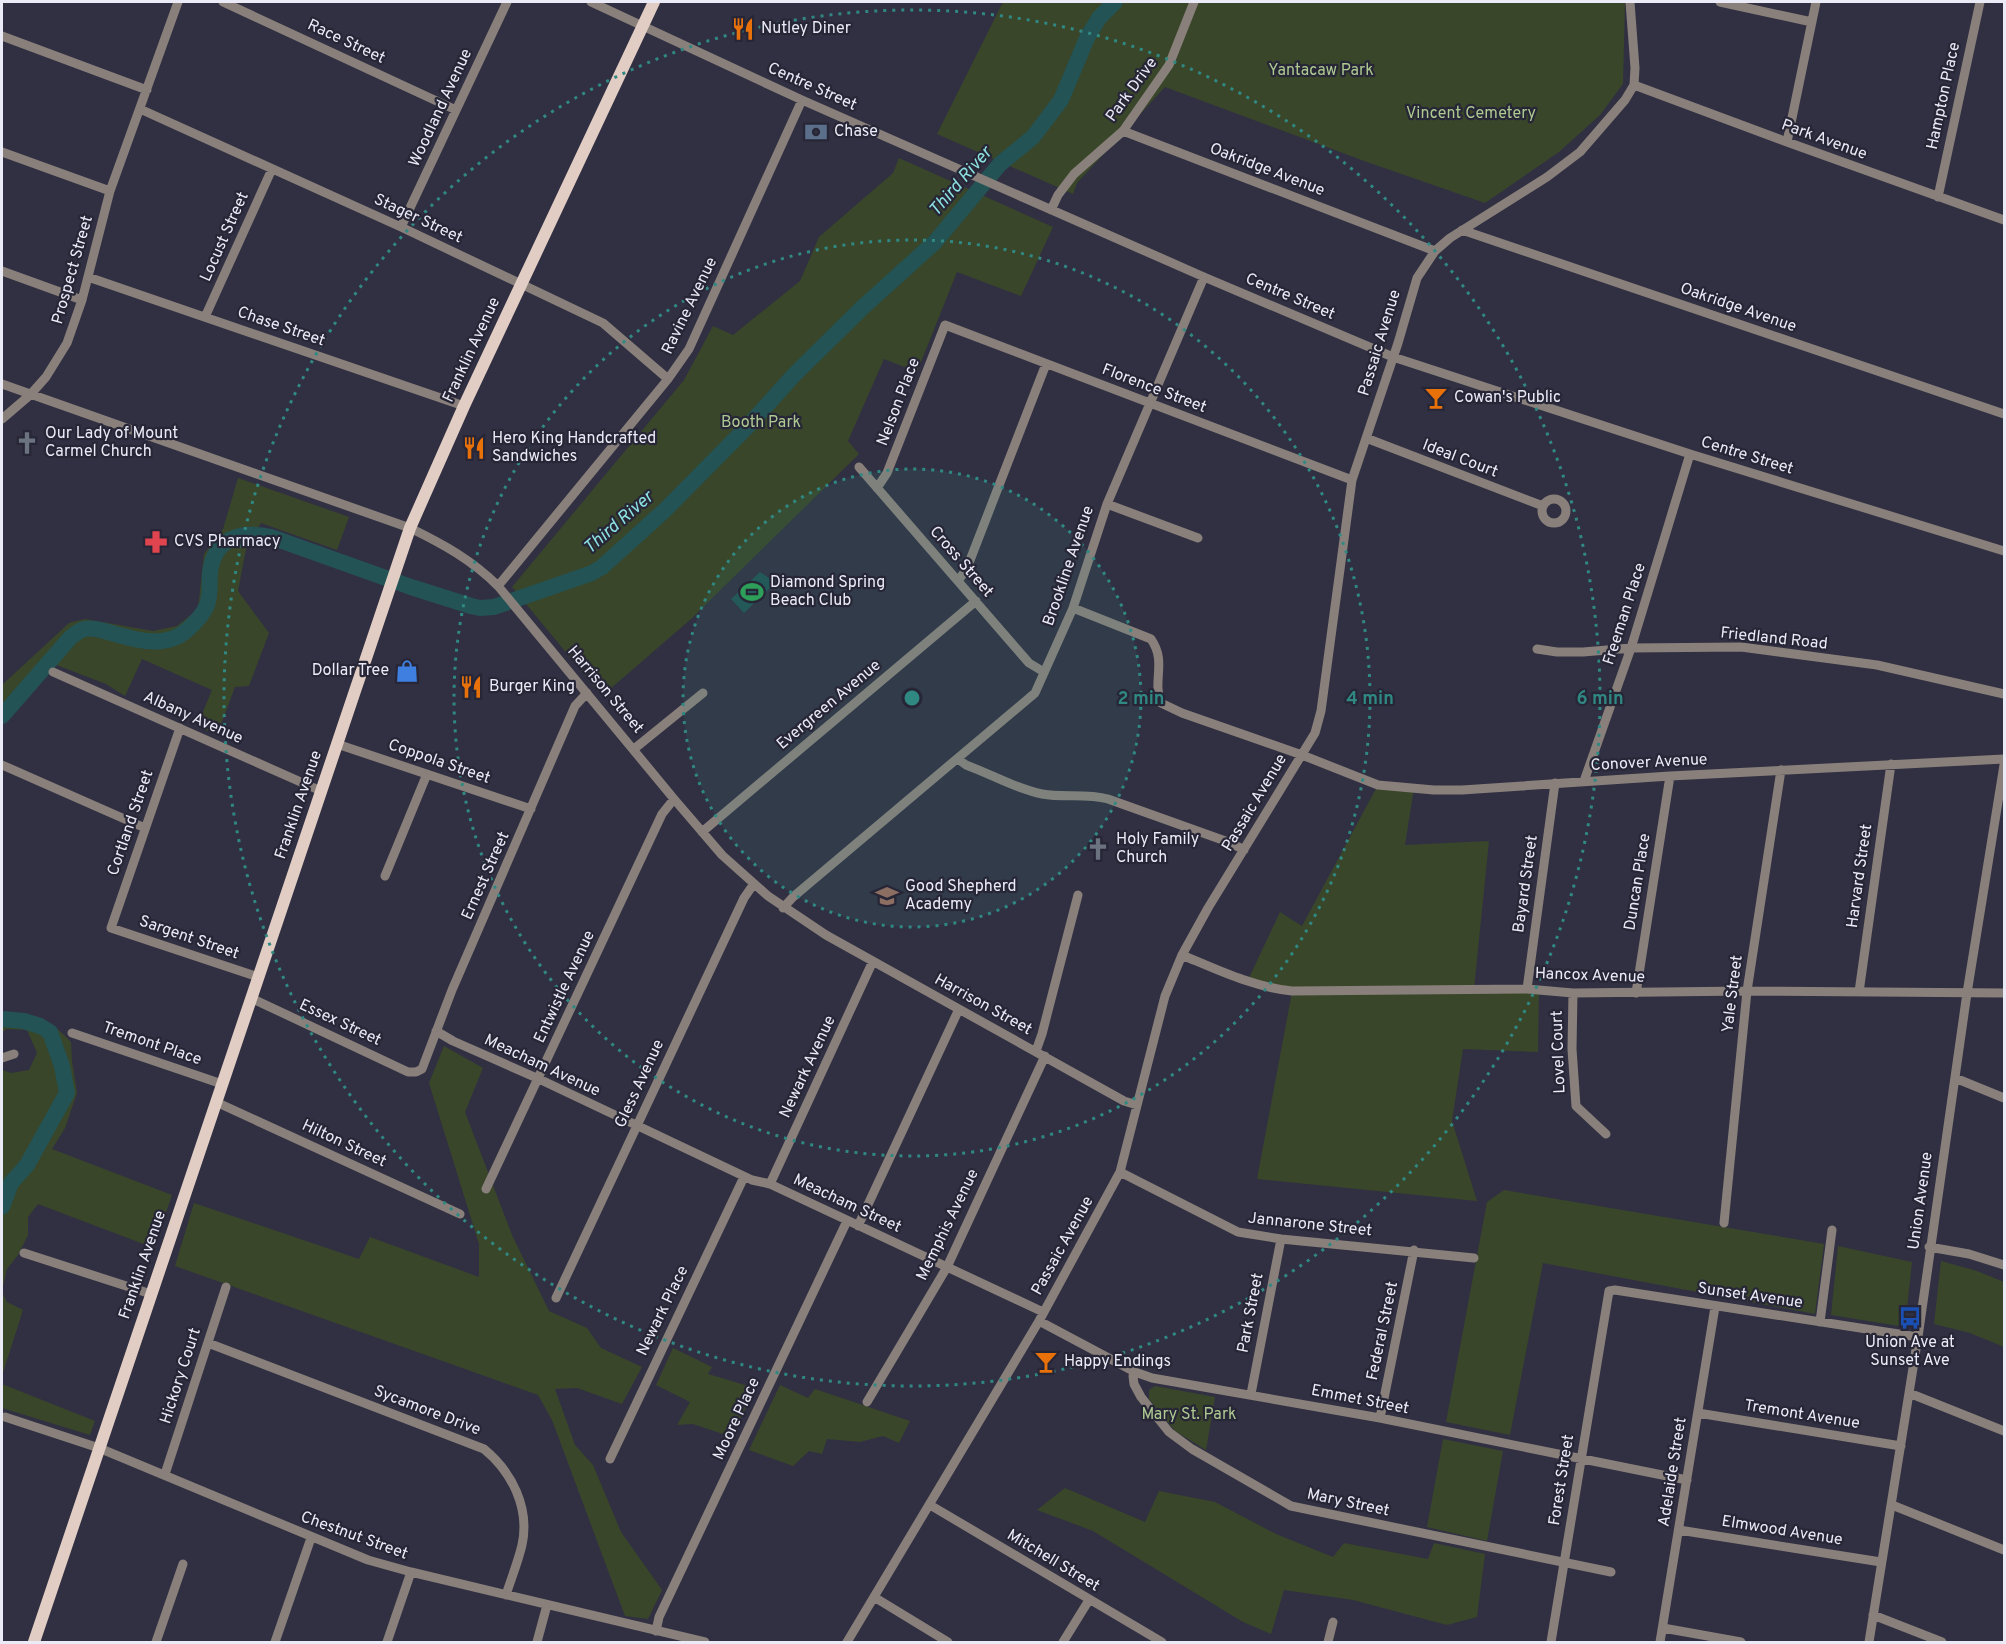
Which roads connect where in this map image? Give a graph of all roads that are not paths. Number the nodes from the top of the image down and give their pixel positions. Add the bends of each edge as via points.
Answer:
1 (178, 2) edge
2 (223, 2) edge
3 (507, 2) edge
4 (591, 2) edge
5 (654, 2) edge
6 (1194, 2) edge
7 (1630, 2) edge
8 (1720, 2) edge
9 (1816, 2) edge
10 (1980, 2) edge
11 (1812, 22) junction
12 (643, 26) junction
13 (2, 36) edge
14 (1634, 85) junction
15 (147, 90) junction
16 (802, 100) junction
17 (140, 109) junction
18 (456, 110) junction
19 (1123, 131) junction
20 (1787, 142) junction
21 (2, 152) edge
22 (272, 169) junction
23 (111, 191) junction
24 (1938, 197) junction
25 (1051, 210) junction
26 (2004, 220) edge
27 (401, 227) junction
28 (1462, 230) junction
29 (1435, 251) junction
30 (2, 271) edge
31 (88, 277) junction
32 (1204, 277) junction
33 (521, 284) junction
34 (82, 300) junction
35 (205, 317) junction
36 (945, 325) joint
37 (1393, 357) junction
38 (1046, 364) junction
39 (669, 379) junction
40 (2, 384) edge
41 (30, 395) junction
42 (1149, 404) junction
43 (464, 406) junction
44 (2004, 414) edge
45 (2, 419) edge
46 (1366, 438) junction
47 (1690, 454) junction
48 (859, 467) dead end
49 (1352, 480) junction
50 (877, 488) junction
51 (1107, 504) junction
52 (1543, 506) dead end
53 (410, 528) junction
54 (1198, 538) dead end
55 (2004, 551) edge
56 (958, 581) junction
57 (500, 588) junction
58 (976, 601) junction
59 (1073, 608) junction
60 (1631, 648) junction
61 (1537, 649) dead end
62 (53, 672) dead end
63 (1044, 672) junction
64 (587, 693) junction
65 (703, 693) dead end
66 (2004, 694) edge
67 (180, 728) junction
68 (337, 744) junction
69 (634, 749) junction
70 (1302, 755) junction
71 (958, 759) junction
72 (2004, 759) edge
73 (1891, 764) junction
74 (2, 765) edge
75 (2004, 765) edge
76 (1781, 770) junction
77 (427, 774) junction
78 (1670, 776) junction
79 (1584, 782) junction
80 (1555, 783) junction
81 (321, 791) junction
82 (674, 799) junction
83 (531, 809) junction
84 (145, 828) junction
85 (702, 832) junction
86 (1244, 850) junction
87 (385, 876) dead end
88 (753, 885) junction
89 (1078, 895) dead end
90 (783, 908) junction
91 (111, 928) joint
92 (1182, 955) junction
93 (873, 962) junction
94 (258, 977) junction
95 (1527, 989) junction
96 (1747, 991) junction
97 (1860, 992) junction
98 (1573, 993) junction
99 (1636, 993) junction
100 (1967, 993) junction
101 (2004, 993) edge
102 (251, 998) junction
103 (959, 1009) junction
104 (436, 1031) junction
105 (72, 1033) dead end
106 (1036, 1051) junction
107 (14, 1054) dead end
108 (1045, 1056) junction
109 (2, 1058) edge
110 (416, 1072) joint
111 (1955, 1078) junction
112 (539, 1079) junction
113 (222, 1084) junction
114 (2004, 1098) edge
115 (216, 1102) junction
116 (1137, 1105) junction
117 (637, 1127) junction
118 (1606, 1134) dead end
119 (1120, 1172) junction
120 (744, 1177) junction
121 (770, 1184) junction
122 (486, 1189) dead end
123 (460, 1214) dead end
124 (847, 1221) junction
125 (1724, 1223) dead end
126 (858, 1226) junction
127 (1832, 1230) dead end
128 (1281, 1239) junction
129 (1929, 1247) junction
130 (1414, 1250) junction
131 (24, 1253) dead end
132 (1474, 1258) dead end
133 (2004, 1265) edge
134 (946, 1267) junction
135 (226, 1287) dead end
136 (151, 1294) junction
137 (556, 1298) dead end
138 (1715, 1307) junction
139 (1041, 1316) junction
140 (1603, 1322) joint
141 (1821, 1322) junction
142 (1918, 1337) junction
143 (208, 1343) junction
144 (1135, 1372) junction
145 (1909, 1393) junction
146 (1251, 1394) junction
147 (867, 1402) dead end
148 (1698, 1413) junction
149 (5, 1417) dead end
150 (1380, 1418) junction
151 (2004, 1431) edge
152 (1901, 1446) junction
153 (99, 1448) junction
154 (610, 1459) dead end
155 (1580, 1459) junction
156 (165, 1474) junction
157 (1687, 1480) junction
158 (930, 1505) junction
159 (1892, 1505) junction
160 (1679, 1530) junction
161 (311, 1538) junction
162 (2004, 1550) edge
163 (1881, 1562) junction
164 (1564, 1563) junction
165 (183, 1564) dead end
166 (411, 1572) junction
167 (1611, 1572) dead end
168 (506, 1595) junction
169 (874, 1597) junction
170 (1089, 1600) junction
171 (547, 1605) junction
172 (1873, 1615) junction
173 (1333, 1622) dead end
174 (1663, 1628) junction
175 (656, 1631) junction
176 (34, 1642) edge
177 (156, 1642) edge
178 (275, 1642) edge
179 (387, 1642) edge
180 (537, 1642) edge
181 (705, 1642) edge
182 (847, 1642) edge
183 (948, 1642) edge
184 (1064, 1642) edge
185 (1162, 1642) edge
186 (1328, 1642) edge
187 (1551, 1642) edge
188 (1660, 1642) edge
189 (1741, 1642) edge
190 (1869, 1642) edge
191 (1942, 1642) edge

1 - 15 street
2 - 18 street, Race Street
3 - 18 street, Woodland Avenue
4 - 12 street, Centre Street
5 - 12 main road, Franklin Avenue
6 - 19 street, Park Drive via 1169,65
7 - 14 street
8 - 11 street
9 - 11 street
10 - 24 street, Hampton Place
11 - 20 street
12 - 16 street, Centre Street
12 - 33 main road, Franklin Avenue
13 - 15 street
14 - 20 street, Park Avenue
14 - 28 street, Passaic Avenue via 1580,152
15 - 17 street, Prospect Street
16 - 25 street, Centre Street
16 - 39 street, Ravine Avenue via 689,349
17 - 22 street, Stager Street
17 - 23 street, Prospect Street
18 - 27 street, Woodland Avenue
19 - 25 street, Park Drive via 1074,174
19 - 29 street, Oakridge Avenue
20 - 24 street, Park Avenue
21 - 23 street
22 - 27 street, Stager Street
22 - 35 street, Locust Street
23 - 31 street, Prospect Street
24 - 26 street, Park Avenue
25 - 32 street, Centre Street
27 - 33 street, Stager Street
28 - 29 street, Passaic Avenue
28 - 44 street, Oakridge Avenue
29 - 37 street, Passaic Avenue via 1417,278
30 - 34 street
31 - 34 street, Prospect Street
31 - 35 street, Chase Street
32 - 37 street, Centre Street
32 - 42 street, Brookline Avenue
33 - 39 street, Stager Street via 603,323
33 - 43 main road, Franklin Avenue
34 - 41 street, Prospect Street via 67,343
35 - 43 street, Chase Street
36 - 38 street, Florence Street
36 - 50 street, Nelson Place via 888,473
37 - 46 street, Passaic Avenue
37 - 47 street, Centre Street
38 - 42 street, Florence Street
38 - 56 street via 967,568
39 - 57 street, Ravine Avenue
40 - 41 street, Harrison Street
41 - 45 street, Prospect Street
41 - 53 street, Harrison Street
42 - 49 street, Florence Street
42 - 51 street, Brookline Avenue
43 - 53 main road, Franklin Avenue
46 - 49 street, Passaic Avenue
46 - 52 street, Ideal Court
47 - 55 street, Centre Street
47 - 60 street, Freeman Place
48 - 50 street, Cross Street
49 - 70 street, Passaic Avenue via 1321,711
50 - 56 street, Cross Street
51 - 54 street
51 - 59 street, Brookline Avenue
53 - 57 street, Harrison Street via 460,554
53 - 68 main road, Franklin Avenue
56 - 58 street, Cross Street
57 - 64 street, Harrison Street
58 - 63 street, Cross Street via 1029,663
58 - 85 street, Evergreen Avenue
59 - 63 street, Brookline Avenue
59 - 70 street, Conover Avenue via 1151,639 1159,650 1161,703
60 - 61 street, Friedland Road via 1583,652
60 - 66 street, Friedland Road via 1741,647 1877,665
60 - 79 street, Freeman Place
62 - 67 street, Albany Avenue
63 - 71 street, Brookline Avenue via 1031,698
64 - 69 street, Harrison Street
64 - 83 street, Ernest Street via 575,706
65 - 69 street
67 - 81 street, Albany Avenue
67 - 84 street, Cortland Street
68 - 77 street, Coppola Street
68 - 81 main road, Franklin Avenue
69 - 82 street, Harrison Street
70 - 80 street, Conover Avenue via 1378,785 1462,790
70 - 86 street, Passaic Avenue
71 - 86 street via 1033,792 1108,799
71 - 90 street, Brookline Avenue
72 - 73 street, Conover Avenue
73 - 76 street, Conover Avenue
73 - 97 street, Harvard Street
74 - 84 street
75 - 100 street, Union Avenue
76 - 78 street, Conover Avenue
76 - 96 street, Yale Street
77 - 83 street, Coppola Street
77 - 87 street
78 - 79 street, Conover Avenue
78 - 99 street, Duncan Place
79 - 80 street, Conover Avenue
80 - 95 street, Bayard Street
81 - 94 main road, Franklin Avenue
82 - 85 street, Harrison Street
82 - 112 street, Entwistle Avenue via 662,814
83 - 104 street, Ernest Street
84 - 91 street, Cortland Street
85 - 88 street, Harrison Street
86 - 92 street, Passaic Avenue
88 - 90 street, Harrison Street
88 - 117 street, Gless Avenue
89 - 106 street
90 - 93 street, Harrison Street
91 - 94 street, Sargent Street
92 - 95 street, Hancox Avenue via 1247,982 1282,990
92 - 116 street, Passaic Avenue via 1165,996
93 - 103 street, Harrison Street
93 - 121 street, Newark Avenue
94 - 102 main road, Franklin Avenue
95 - 98 street, Hancox Avenue
96 - 97 street, Hancox Avenue
96 - 99 street, Hancox Avenue
96 - 125 street, Yale Street
97 - 100 street, Hancox Avenue
98 - 99 street, Hancox Avenue
98 - 118 street, Lovel Court via 1576,1106
100 - 101 street, Hancox Avenue
100 - 111 street, Union Avenue
102 - 110 street, Essex Street via 408,1072
102 - 113 main road, Franklin Avenue
103 - 106 street, Harrison Street
103 - 126 street
104 - 110 street, Ernest Street via 422,1069
104 - 112 street, Meacham Avenue
105 - 113 street, Tremont Place
106 - 108 street, Harrison Street
107 - 109 street
108 - 116 street, Harrison Street
108 - 134 street, Memphis Avenue
111 - 114 street
111 - 129 street, Union Avenue
112 - 117 street, Meacham Avenue
112 - 122 street, Entwistle Avenue
113 - 115 main road, Franklin Avenue
115 - 123 street, Hilton Street
115 - 136 main road, Franklin Avenue
116 - 119 street, Passaic Avenue
117 - 120 street, Meacham Street
117 - 137 street, Gless Avenue
119 - 128 street, Jannarone Street via 1238,1232
119 - 139 street, Passaic Avenue
120 - 121 street, Meacham Street
120 - 154 street, Newark Place
121 - 124 street, Meacham Street
124 - 126 street, Meacham Street
124 - 175 street, Moore Place via 659,1617
126 - 134 street, Meacham Street
127 - 141 street
128 - 130 street, Jannarone Street
128 - 146 street, Park Street
129 - 133 street
129 - 142 street, Union Avenue
130 - 132 street, Jannarone Street
130 - 150 street, Federal Street
131 - 136 street
134 - 139 street, Meacham Street
134 - 147 street, Memphis Avenue
135 - 143 street, Hickory Court
136 - 153 main road, Franklin Avenue
138 - 140 street, Sunset Avenue via 1615,1290 1609,1291
138 - 141 street, Sunset Avenue
138 - 148 street, Adelaide Street
139 - 144 street, Emmet Street
139 - 158 street, Passaic Avenue
140 - 155 street, Forest Street
141 - 142 street, Sunset Avenue
142 - 145 street, Union Avenue
143 - 156 street, Hickory Court
143 - 168 street, Sycamore Drive via 492,1455 515,1487 523,1516 522,1545
144 - 146 street, Emmet Street
144 - 164 street, Mary Street via 1134,1384 1141,1397 1169,1432 1291,1506
145 - 151 street
145 - 152 street, Union Avenue
146 - 150 street, Emmet Street
148 - 152 street, Tremont Avenue
148 - 157 street, Adelaide Street
149 - 153 street, Chestnut Street
150 - 155 street, Emmet Street
152 - 159 street, Union Avenue
153 - 156 street, Chestnut Street
153 - 176 main road, Franklin Avenue
155 - 157 street, Emmet Street
155 - 164 street, Forest Street
156 - 161 street, Chestnut Street
157 - 160 street, Adelaide Street
158 - 169 street, Passaic Avenue
158 - 170 street, Mitchell Street
159 - 162 street
159 - 163 street, Union Avenue
160 - 163 street, Elmwood Avenue
160 - 174 street, Adelaide Street
161 - 166 street, Chestnut Street
161 - 178 street
163 - 172 street, Union Avenue
164 - 167 street, Mary Street
164 - 187 street, Forest Street
165 - 177 street
166 - 168 street, Chestnut Street
166 - 179 street
168 - 171 street, Chestnut Street
169 - 182 street, Passaic Avenue
169 - 183 street
170 - 184 street
170 - 185 street, Mitchell Street
171 - 175 street, Chestnut Street
171 - 180 street
172 - 190 street, Union Avenue
172 - 191 street
173 - 186 street
174 - 188 street, Adelaide Street
174 - 189 street
175 - 181 street, Chestnut Street

